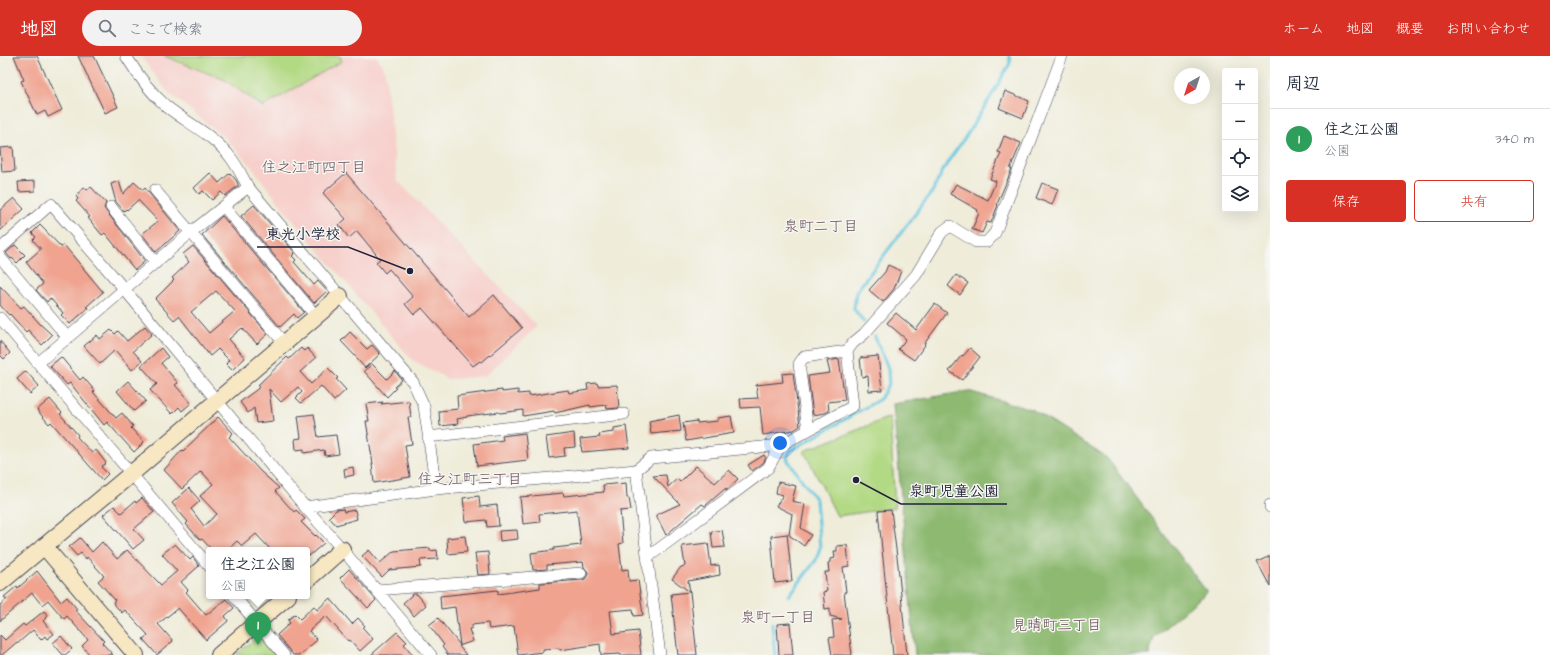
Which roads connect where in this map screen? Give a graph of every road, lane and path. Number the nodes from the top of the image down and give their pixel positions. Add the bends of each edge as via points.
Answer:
1 (126, 56) edge
2 (1062, 56) edge
3 (248, 187) junction
4 (155, 190) dead end
5 (111, 207) dead end
6 (224, 207) junction
7 (190, 233) junction
8 (0, 249) edge
9 (0, 257) edge
10 (156, 263) junction
11 (125, 290) junction
12 (340, 296) junction
13 (316, 316) junction
14 (0, 318) edge
15 (68, 338) junction
16 (284, 343) junction
17 (847, 351) junction
18 (38, 363) junction
19 (218, 400) junction
20 (624, 414) dead end
21 (808, 430) junction
22 (428, 437) junction
23 (781, 445) junction
24 (636, 470) junction
25 (131, 474) junction
26 (436, 489) junction
27 (305, 507) junction
28 (44, 546) junction
29 (342, 549) junction
30 (648, 557) junction
31 (206, 562) edge
32 (581, 573) dead end
33 (310, 577) edge
34 (0, 583) edge
35 (377, 590) junction
36 (237, 599) edge
37 (285, 599) edge
38 (257, 623) junction
39 (136, 655) edge
40 (219, 655) edge
41 (284, 655) edge
42 (431, 655) edge
43 (660, 655) edge

1 - 3 street via 141,79 166,106 197,127 231,158
2 - 17 street via 995,233 987,242 976,242 950,226 942,232 916,275
3 - 6 street
3 - 12 street
4 - 7 street
5 - 10 street
6 - 7 street
6 - 13 street
7 - 10 street
7 - 16 street
8 - 11 street via 51,204
9 - 15 street
10 - 11 street
11 - 15 street
11 - 19 street
12 - 13 street
12 - 22 street via 413,382 424,406
13 - 16 street
14 - 18 street
15 - 18 street
16 - 19 street
17 - 21 street via 854,406
17 - 21 street via 804,357 799,364
18 - 25 street
19 - 25 street
19 - 27 street
20 - 22 street
21 - 23 street
22 - 26 street
23 - 24 street via 651,458
23 - 30 street via 768,468
24 - 26 street
24 - 30 street
25 - 28 street
25 - 31 street
26 - 27 street
27 - 29 street
28 - 34 street
28 - 39 street
29 - 33 street
29 - 35 street
30 - 43 street
32 - 35 street
35 - 42 street
36 - 38 street
37 - 38 street
38 - 40 street
38 - 41 street

